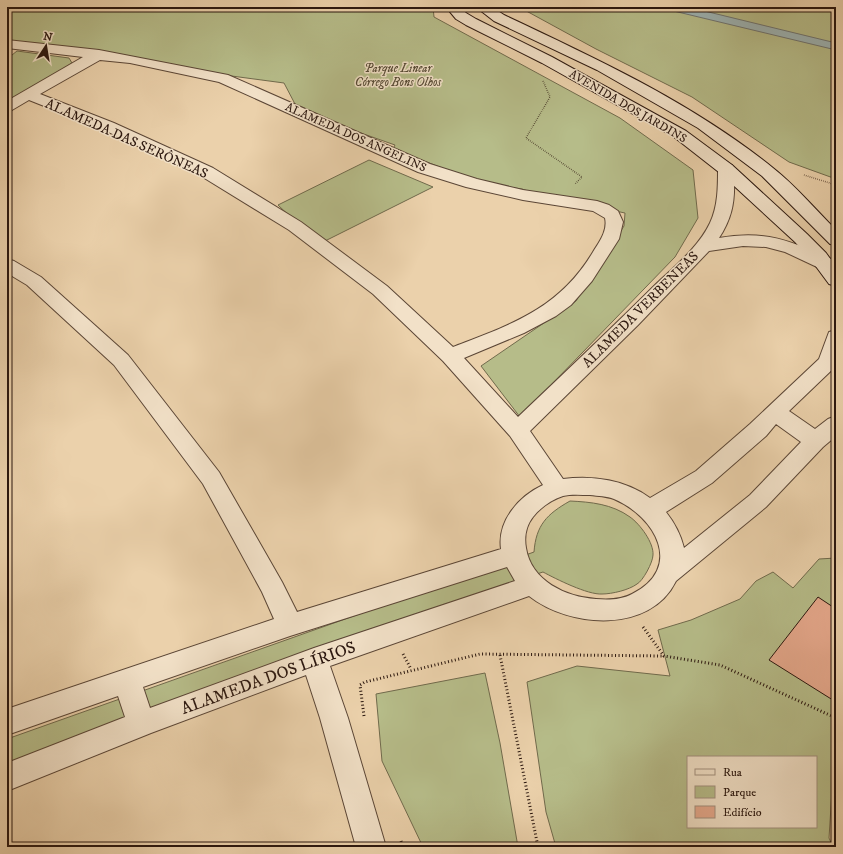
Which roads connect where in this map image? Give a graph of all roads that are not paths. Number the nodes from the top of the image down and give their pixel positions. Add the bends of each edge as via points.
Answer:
1 (452, 7) edge
2 (483, 7) edge
3 (499, 18) junction
4 (471, 22) junction
5 (7, 44) edge
6 (99, 54) junction
7 (28, 95) junction
8 (7, 107) edge
9 (704, 125) junction
10 (680, 134) junction
11 (726, 169) junction
12 (836, 240) edge
13 (702, 247) junction
14 (824, 263) junction
15 (7, 265) edge
16 (836, 281) edge
17 (836, 337) edge
18 (450, 356) junction
19 (775, 412) junction
20 (836, 424) edge
21 (518, 430) junction
22 (815, 441) junction
23 (558, 489) junction
24 (650, 510) junction
25 (514, 555) junction
26 (670, 573) junction
27 (532, 585) junction
28 (290, 625) junction
29 (314, 660) junction
30 (127, 680) junction
31 (7, 722) edge
32 (141, 724) junction
33 (7, 776) edge
34 (371, 847) edge

1 - 4 street, AVENIDA DOS JARDINS
2 - 3 street, AVENIDA DOS JARDINS
3 - 4 street
3 - 9 street, AVENIDA DOS JARDINS via 602,67
4 - 10 street, AVENIDA DOS JARDINS via 547,60
5 - 6 street, ALAMEDA DOS ANGELINS
6 - 7 street
6 - 18 street, ALAMEDA DOS ANGELINS via 223,78 424,168 472,183 608,210 614,224 611,236 589,274 575,290 554,308 527,324
7 - 8 street
7 - 18 street, ALAMEDA DAS SERÔNEAS via 207,172 295,226 380,290
9 - 10 street
9 - 12 street, AVENIDA DOS JARDINS via 768,172
10 - 11 street, AVENIDA DOS JARDINS
11 - 13 street, ALAMEDA VERBENEAS via 724,210 719,224
11 - 14 street, AVENIDA DOS JARDINS via 801,238
13 - 14 street via 757,240 779,244
13 - 21 street, ALAMEDA VERBENEAS
14 - 16 street, AVENIDA DOS JARDINS
15 - 28 street via 34,281 121,360 212,478
17 - 19 street via 828,362
18 - 21 street, ALAMEDA DAS SERÔNEAS
19 - 22 street
19 - 24 street via 704,477
20 - 22 street
21 - 23 street, ALAMEDA DAS SERÔNEAS
22 - 26 street via 758,501
23 - 24 street via 590,486 622,493
23 - 25 street via 536,499 520,514 512,533
24 - 26 street via 665,527 671,542 673,557
25 - 27 street via 523,574
25 - 28 street
26 - 27 street via 661,587 646,599 629,607 608,611 564,604
27 - 29 street, ALAMEDA DOS LÍRIOS
28 - 30 street
29 - 32 street, ALAMEDA DOS LÍRIOS
29 - 34 street via 334,718
30 - 31 street
30 - 32 street
32 - 33 street, ALAMEDA DOS LÍRIOS

